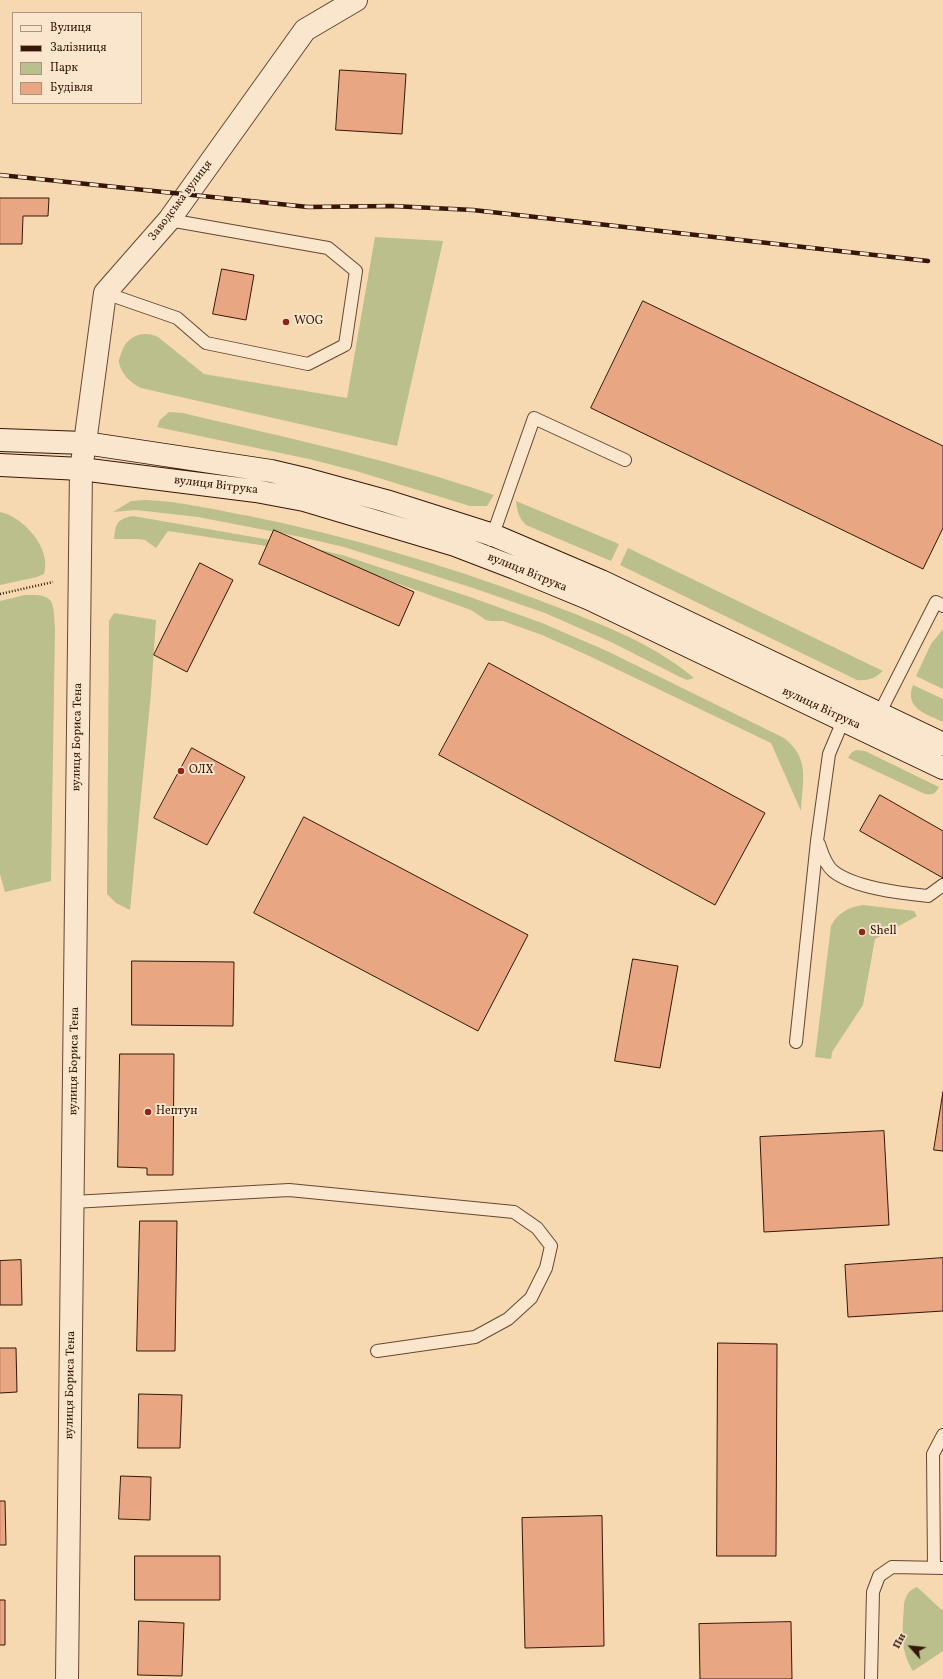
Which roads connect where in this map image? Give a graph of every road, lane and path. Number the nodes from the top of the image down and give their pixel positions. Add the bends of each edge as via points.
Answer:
1 (356, 0) edge
2 (170, 220) junction
3 (105, 292) junction
4 (0, 440) edge
5 (85, 443) junction
6 (625, 460) dead end
7 (0, 465) edge
8 (81, 469) junction
9 (493, 535) junction
10 (485, 556) junction
11 (53, 582) dead end
12 (0, 594) edge
13 (943, 606) edge
14 (852, 700) junction
15 (844, 720) junction
16 (875, 723) junction
17 (943, 744) edge
18 (943, 768) edge
19 (817, 841) junction
20 (943, 885) edge
21 (796, 1042) dead end
22 (73, 1202) junction
23 (377, 1351) dead end
24 (943, 1435) edge
25 (938, 1568) edge
26 (67, 1679) edge
27 (871, 1679) edge

1 - 2 main road, Заводська вулиця via 305,30
2 - 3 main road, Заводська вулиця
2 - 3 lane via 328,248 356,271 345,345 308,364 206,343 177,318
3 - 5 main road
4 - 5 main road, вулиця Вітрука
5 - 8 main road, вулиця Бориса Тена
5 - 9 main road, вулиця Вітрука via 286,475 386,501
6 - 9 lane via 534,418
7 - 8 main road, вулиця Вітрука
8 - 10 main road, вулиця Вітрука via 256,491 304,500
8 - 22 main road, вулиця Бориса Тена
9 - 10 lane
9 - 14 main road, вулиця Вітрука via 608,584
10 - 15 main road, вулиця Вітрука via 590,599
11 - 12 path
13 - 16 lane via 936,602
14 - 15 lane
14 - 16 main road, вулиця Вітрука
15 - 16 main road, вулиця Вітрука
15 - 19 lane via 829,754
16 - 17 main road, вулиця Вітрука
16 - 18 main road, вулиця Вітрука
19 - 20 lane via 824,858 833,870 869,887 928,896
19 - 21 lane
22 - 23 lane via 289,1190 514,1212 537,1228 551,1246 546,1268 531,1298 508,1319 474,1337
22 - 26 main road, вулиця Бориса Тена
24 - 25 lane via 933,1454
25 - 27 lane via 892,1567 879,1576 873,1592

